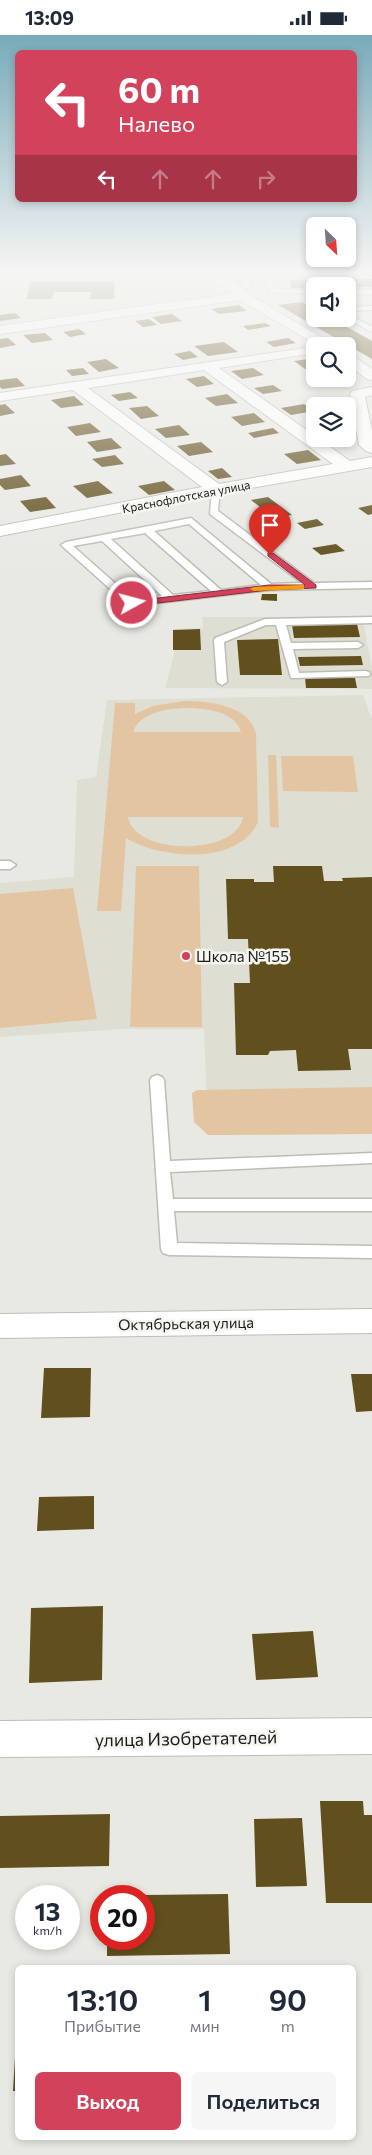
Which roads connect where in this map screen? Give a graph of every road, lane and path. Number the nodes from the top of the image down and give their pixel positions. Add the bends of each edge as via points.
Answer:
1 (175, 371) edge
2 (214, 371) edge
3 (76, 386) junction
4 (367, 393) edge
5 (0, 397) edge
6 (366, 417) edge
7 (372, 448) edge
8 (372, 462) edge
9 (348, 467) junction
10 (216, 489) junction
11 (0, 518) edge
12 (147, 529) junction
13 (7, 530) edge
14 (104, 538) junction
15 (372, 585) edge
16 (269, 587) junction
17 (313, 587) junction
18 (219, 593) junction
19 (171, 599) junction
20 (372, 620) edge
21 (280, 622) junction
22 (358, 645) dead end
23 (286, 646) junction
24 (365, 674) dead end
25 (222, 682) dead end
26 (157, 1080) dead end
27 (372, 1158) edge
28 (162, 1167) junction
29 (165, 1205) junction
30 (372, 1205) edge
31 (372, 1253) edge
32 (372, 1321) edge
33 (1, 1332) edge
34 (372, 1736) edge
35 (0, 1739) edge

1 - 3 street
2 - 9 street
3 - 5 street
3 - 10 street
4 - 6 street
6 - 7 street via 367,445
8 - 9 street, Краснофлотская улица
9 - 10 street, Краснофлотская улица
10 - 13 street, Краснофлотская улица
10 - 17 lane via 213,512
11 - 13 street
12 - 14 lane
12 - 16 lane via 191,521
12 - 18 lane
14 - 19 lane
14 - 19 lane via 66,545 132,603
15 - 17 lane
16 - 17 lane
16 - 18 lane
18 - 19 lane
20 - 21 lane
21 - 23 lane
21 - 25 lane via 265,623 219,640
22 - 23 lane
23 - 24 lane via 295,676
26 - 28 lane
27 - 28 lane
28 - 29 lane
29 - 30 lane
29 - 31 lane via 169,1249
32 - 33 street, Октябрьская улица
34 - 35 street, улица Изобретателей

